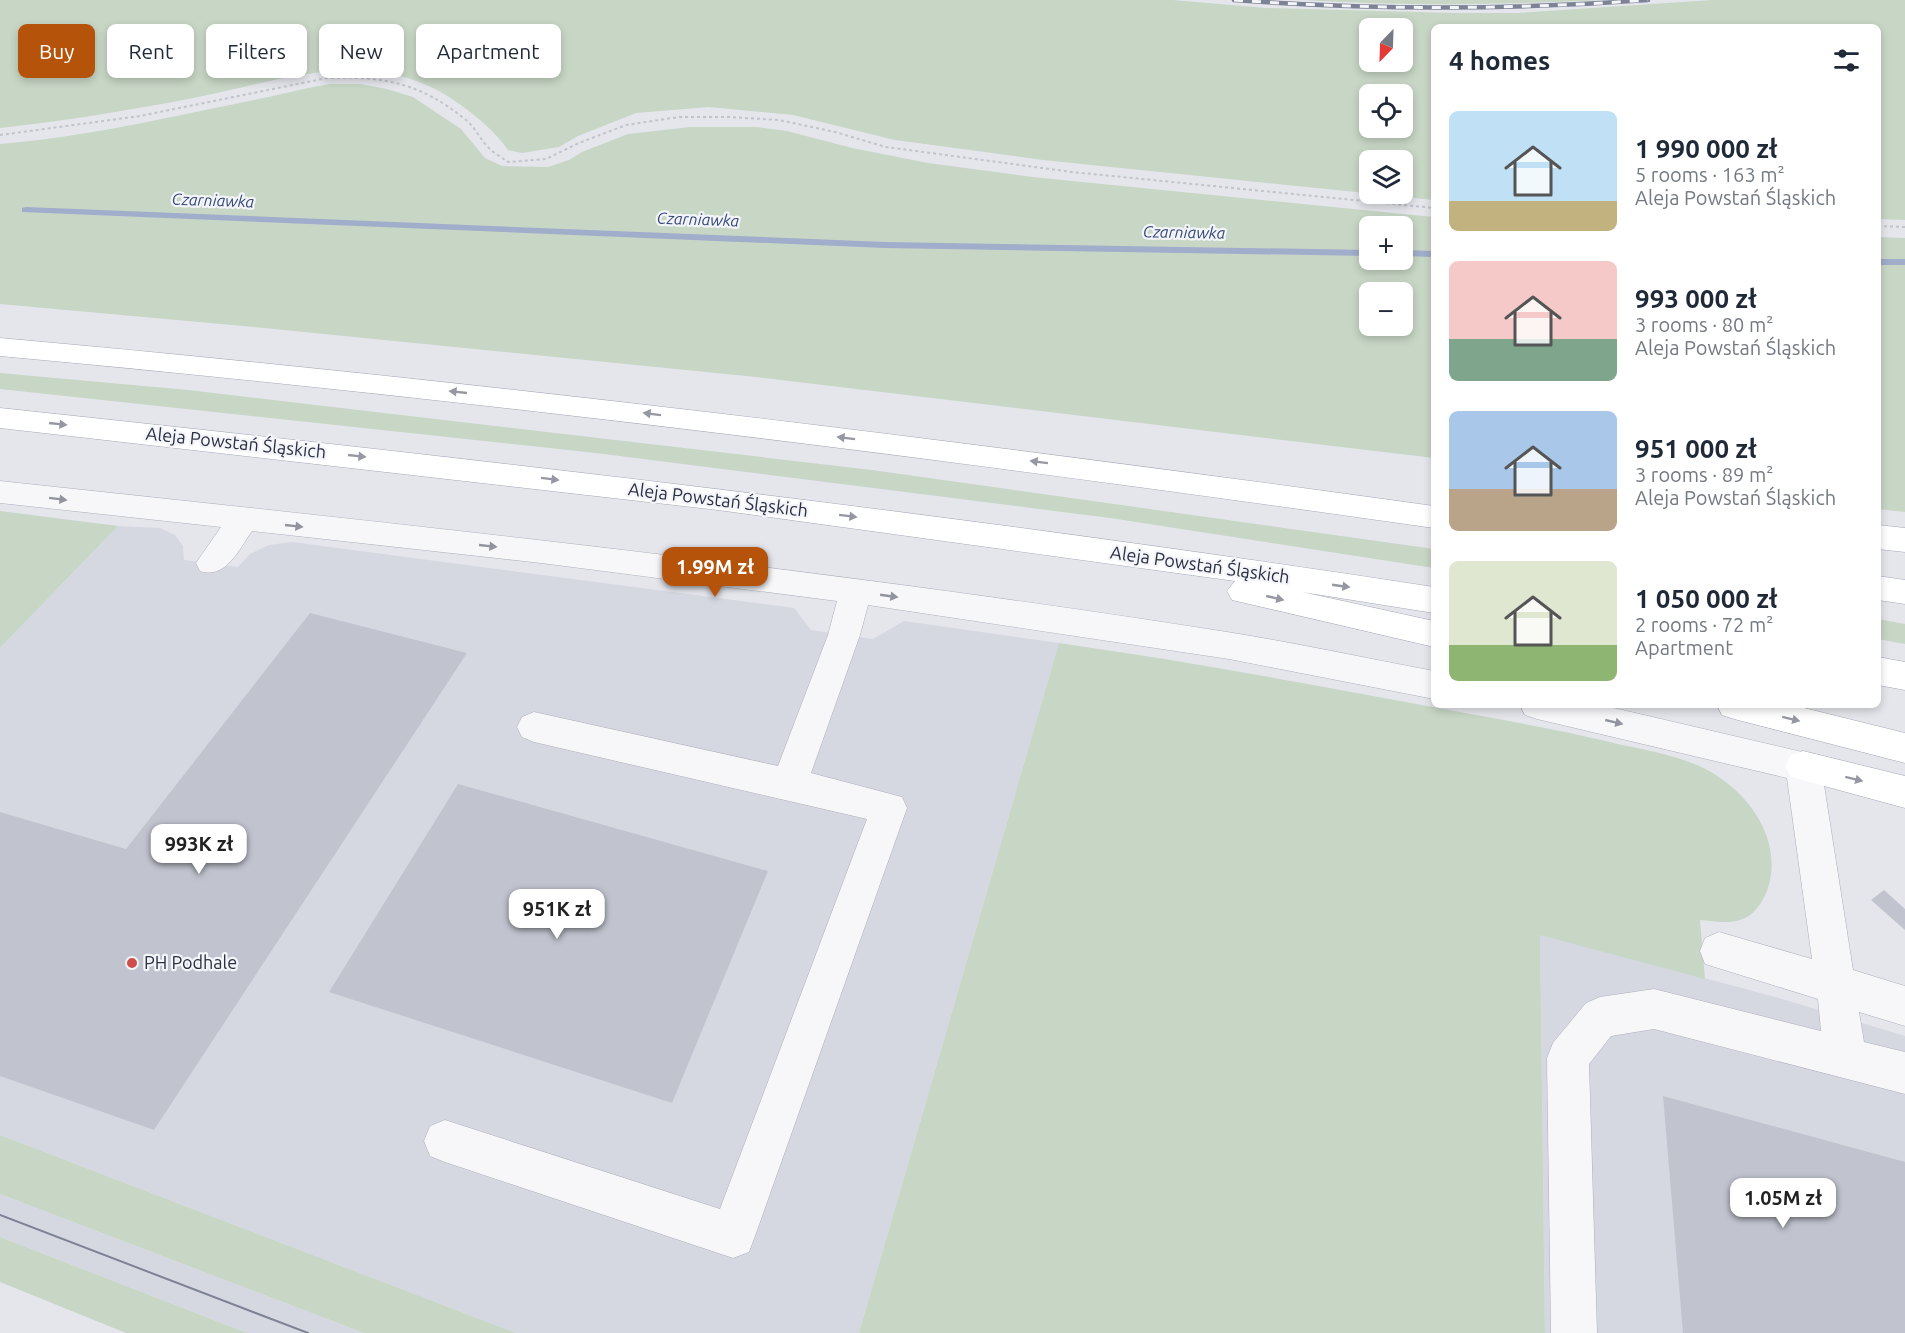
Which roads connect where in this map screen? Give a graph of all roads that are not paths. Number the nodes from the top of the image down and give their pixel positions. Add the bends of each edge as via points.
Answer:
1 (0, 347) edge
2 (0, 418) edge
3 (1097, 469) junction
4 (0, 492) edge
5 (1431, 498) edge
6 (1431, 517) edge
7 (244, 520) junction
8 (993, 535) junction
9 (1881, 537) edge
10 (1905, 540) edge
11 (212, 563) dead end
12 (1881, 588) edge
13 (856, 591) junction
14 (1905, 592) edge
15 (1431, 600) edge
16 (1431, 633) edge
17 (1881, 672) edge
18 (1905, 676) edge
19 (1431, 684) edge
20 (1550, 708) edge
21 (1746, 708) edge
22 (534, 727) dead end
23 (1905, 748) edge
24 (1803, 766) junction
25 (789, 784) junction
26 (1905, 792) edge
27 (1719, 951) dead end
28 (1836, 986) junction
29 (1905, 1006) edge
30 (1845, 1057) junction
31 (1905, 1073) edge
32 (445, 1142) dead end
33 (1574, 1333) edge

3 -> 1 main road via 562,403
2 -> 8 main road, Aleja Powstań Śląskich via 421,463
3 - 5 main road
3 - 6 main road
4 -> 7 street
7 - 11 street
7 -> 13 street via 541,551
8 -> 15 main road, Aleja Powstań Śląskich
8 -> 16 main road
9 - 10 main road
12 - 14 main road
13 -> 19 street via 1229,646
13 - 25 street via 844,635
17 - 18 main road
20 -> 24 street
21 -> 23 main road
22 - 25 street
24 -> 26 main road
24 - 28 street
25 - 32 street via 889,808 733,1236
27 - 28 street
28 - 29 street
28 - 30 street
30 - 31 street
30 - 33 street via 1654,1009 1600,1017 1568,1058

